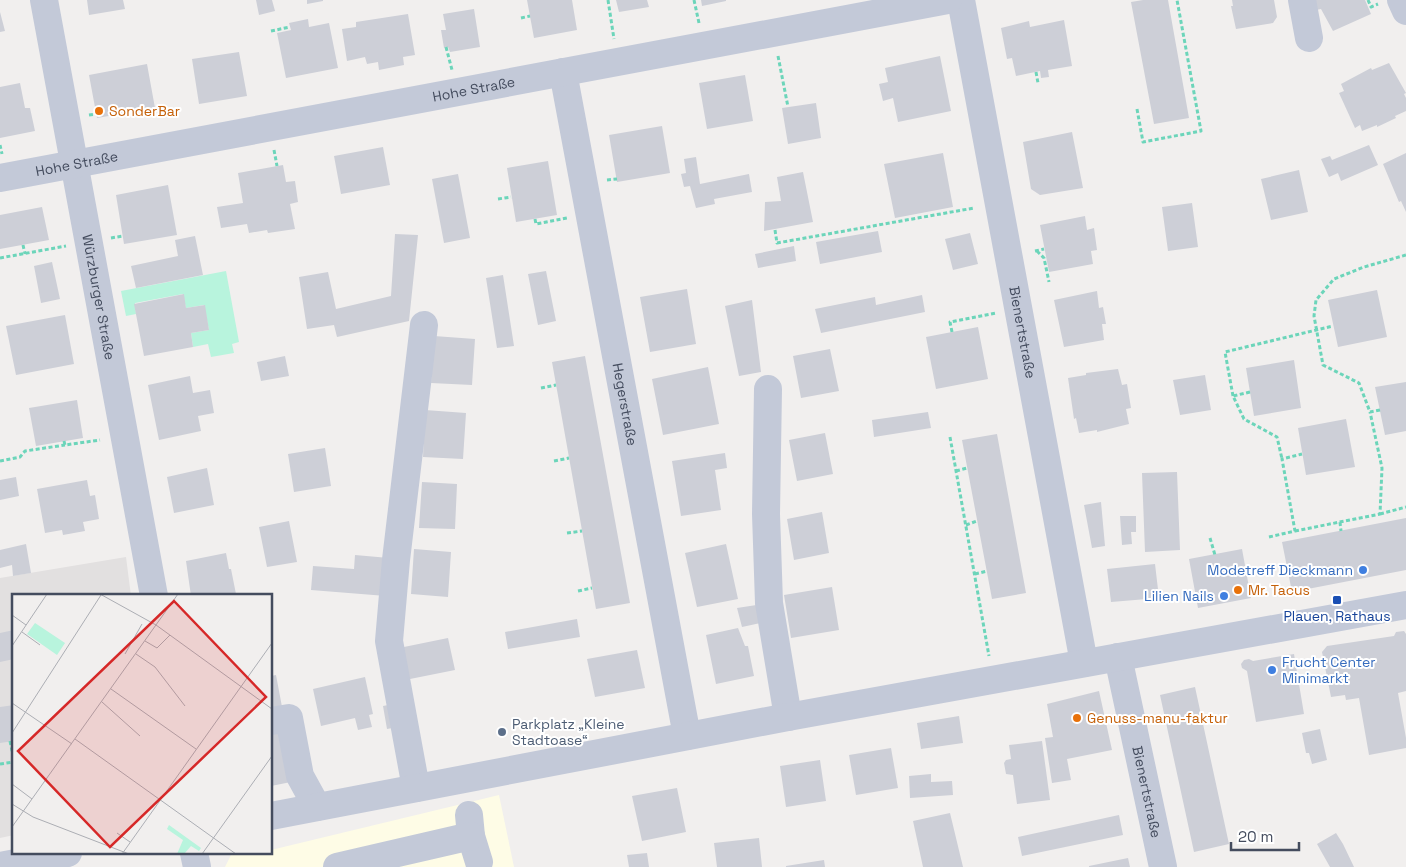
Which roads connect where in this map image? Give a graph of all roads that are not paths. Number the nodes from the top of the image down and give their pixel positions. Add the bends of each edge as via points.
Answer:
1 (44, 0) edge
2 (948, 0) edge
3 (961, 0) edge
4 (1302, 0) edge
5 (1401, 0) edge
6 (1406, 11) edge
7 (1309, 38) dead end
8 (563, 72) junction
9 (75, 164) junction
10 (0, 178) edge
11 (424, 325) dead end
12 (768, 389) dead end
13 (154, 594) edge
14 (1406, 605) edge
15 (1118, 657) junction
16 (1084, 663) junction
17 (788, 717) junction
18 (272, 721) edge
19 (687, 736) junction
20 (416, 788) junction
21 (317, 807) junction
22 (272, 816) edge
23 (63, 854) edge
24 (194, 854) edge
25 (479, 862) dead end
26 (0, 866) edge
27 (197, 867) edge
28 (337, 867) edge
29 (1163, 867) edge

1 - 9 street, Würzburger Straße
2 - 8 street, Hohe Straße
3 - 16 street, Bienertstraße
4 - 7 street
5 - 6 street
8 - 9 street, Hohe Straße
8 - 19 street, Hegerstraße
9 - 10 street, Hohe Straße
9 - 13 street, Würzburger Straße
11 - 20 street via 389,641
12 - 17 street via 766,514 769,603
14 - 15 street
15 - 16 street
15 - 29 street, Bienertstraße
16 - 17 street
17 - 19 street
18 - 21 street via 289,718 300,776
19 - 20 street
20 - 21 street
21 - 22 street
23 - 26 street
24 - 27 street
25 - 28 street via 470,825

